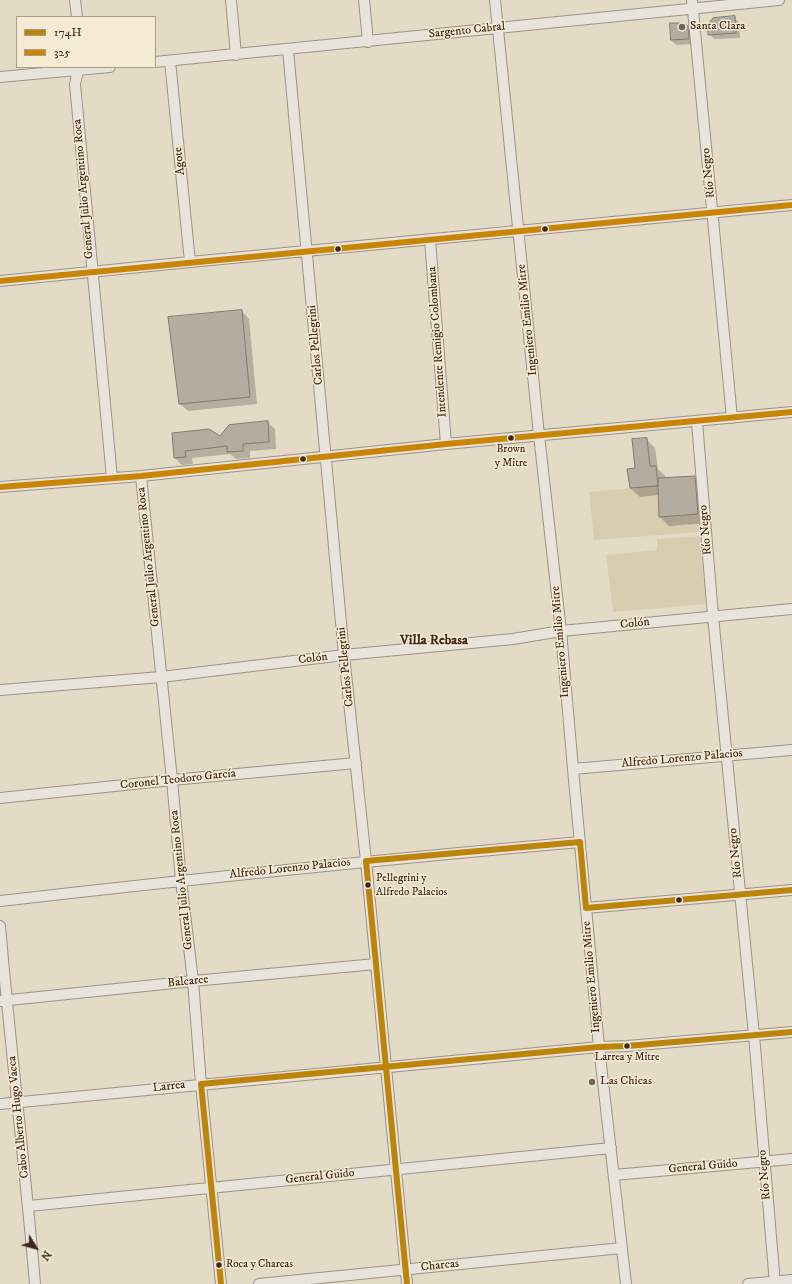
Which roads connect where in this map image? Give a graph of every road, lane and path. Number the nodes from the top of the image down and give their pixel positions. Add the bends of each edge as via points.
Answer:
1 (75, 0) edge
2 (231, 0) edge
3 (364, 0) edge
4 (495, 0) edge
5 (779, 0) edge
6 (692, 5) edge
7 (77, 16) edge
8 (498, 27) junction
9 (368, 42) junction
10 (288, 50) junction
11 (236, 55) junction
12 (170, 61) junction
13 (156, 62) edge
14 (94, 68) edge
15 (78, 69) edge
16 (0, 77) edge
17 (792, 205) edge
18 (713, 212) junction
19 (519, 230) junction
20 (430, 240) junction
21 (307, 251) junction
22 (190, 262) junction
23 (92, 272) junction
24 (0, 282) edge
25 (792, 412) edge
26 (732, 418) junction
27 (697, 422) junction
28 (539, 435) junction
29 (446, 444) junction
30 (326, 456) junction
31 (141, 476) junction
32 (112, 478) junction
33 (0, 487) edge
34 (792, 609) edge
35 (713, 616) junction
36 (561, 631) junction
37 (344, 655) junction
38 (161, 677) junction
39 (0, 690) edge
40 (792, 750) edge
41 (726, 755) junction
42 (356, 763) junction
43 (573, 769) junction
44 (172, 780) junction
45 (0, 798) edge
46 (580, 842) junction
47 (366, 861) junction
48 (181, 880) junction
49 (792, 890) edge
50 (740, 894) junction
51 (0, 901) edge
52 (586, 908) junction
53 (0, 926) edge
54 (376, 964) junction
55 (193, 981) junction
56 (3, 1001) edge
57 (792, 1032) edge
58 (754, 1035) junction
59 (599, 1047) junction
60 (387, 1067) junction
61 (201, 1084) junction
62 (17, 1102) junction
63 (0, 1104) edge
64 (611, 1148) junction
65 (792, 1158) edge
66 (764, 1161) junction
67 (396, 1170) junction
68 (614, 1175) junction
69 (212, 1187) junction
70 (28, 1206) junction
71 (622, 1248) junction
72 (406, 1270) junction
73 (792, 1280) edge
74 (775, 1283) edge
75 (35, 1284) edge
76 (221, 1284) edge
77 (259, 1284) edge
78 (407, 1284) edge
79 (626, 1284) edge
80 (748, 1284) edge

1 - 7 street
2 - 11 street
3 - 9 street
4 - 8 street, Ingeniero Emilio Mitre
5 - 6 street, Sargento Cabral
6 - 8 street, Sargento Cabral
6 - 18 street, Río Negro
8 - 9 street, Sargento Cabral
8 - 19 street, Ingeniero Emilio Mitre
9 - 10 street, Sargento Cabral
10 - 11 street, Sargento Cabral
10 - 21 street, Carlos Pellegrini
11 - 12 street, Sargento Cabral
12 - 13 street, Sargento Cabral
12 - 22 street, Agote
14 - 15 street
15 - 16 street
15 - 23 street, General Julio Argentino Roca via 75,84
17 - 18 street
18 - 19 street
18 - 26 street, Río Negro
19 - 20 street
19 - 28 street, Ingeniero Emilio Mitre
20 - 21 street
20 - 29 street, Intendente Remigio Colombana
21 - 22 street
21 - 30 street, Carlos Pellegrini
22 - 23 street
23 - 24 street
23 - 32 street, General Julio Argentino Roca
25 - 26 street
26 - 27 street
27 - 28 street
27 - 35 street, Río Negro
28 - 29 street
28 - 36 street, Ingeniero Emilio Mitre
29 - 30 street
30 - 31 street
30 - 37 street, Carlos Pellegrini
31 - 32 street
31 - 38 street, General Julio Argentino Roca
32 - 33 street
34 - 35 street, Colón
35 - 36 street, Colón
35 - 41 street, Río Negro
36 - 37 street, Colón via 513,639
36 - 43 street, Ingeniero Emilio Mitre
37 - 38 street, Colón
37 - 42 street, Carlos Pellegrini
38 - 39 street, Colón
38 - 44 street, General Julio Argentino Roca
40 - 41 street, Alfredo Lorenzo Palacios
41 - 43 street, Alfredo Lorenzo Palacios
41 - 50 street, Río Negro
42 - 44 street, Coronel Teodoro García
42 - 47 street, Carlos Pellegrini
43 - 46 street, Ingeniero Emilio Mitre
44 - 45 street, Coronel Teodoro García
44 - 48 street, General Julio Argentino Roca
46 - 47 street, Alfredo Lorenzo Palacios
46 - 52 street, Ingeniero Emilio Mitre
47 - 48 street, Alfredo Lorenzo Palacios
47 - 54 street, Carlos Pellegrini
48 - 51 street, Alfredo Lorenzo Palacios
48 - 55 street, General Julio Argentino Roca
49 - 50 street
50 - 52 street
50 - 58 street, Río Negro
52 - 59 street, Ingeniero Emilio Mitre
53 - 56 street, Cabo Alberto Hugo Vacca
54 - 55 street, Balcarce
54 - 60 street, Carlos Pellegrini
55 - 56 street, Balcarce
55 - 61 street, General Julio Argentino Roca
56 - 62 street, Cabo Alberto Hugo Vacca
57 - 58 street, Larrea
58 - 59 street, Larrea
58 - 66 street, Río Negro
59 - 60 street, Larrea
59 - 64 street, Ingeniero Emilio Mitre
60 - 61 street, Larrea
60 - 67 street, Carlos Pellegrini
61 - 62 street, Larrea
61 - 69 street, General Julio Argentino Roca
62 - 63 street, Larrea
62 - 70 street, Cabo Alberto Hugo Vacca
64 - 67 street, General Guido
64 - 68 street, Ingeniero Emilio Mitre
65 - 66 street, General Guido
66 - 68 street, General Guido
66 - 74 street, Río Negro
67 - 69 street, General Guido
67 - 72 street, Carlos Pellegrini
68 - 71 street, Ingeniero Emilio Mitre
69 - 70 street, General Guido
69 - 76 street, General Julio Argentino Roca
70 - 75 street, Cabo Alberto Hugo Vacca
71 - 72 street, Charcas
71 - 79 street, Ingeniero Emilio Mitre
72 - 77 street, Charcas
72 - 78 street, Carlos Pellegrini
73 - 74 street
74 - 80 street

